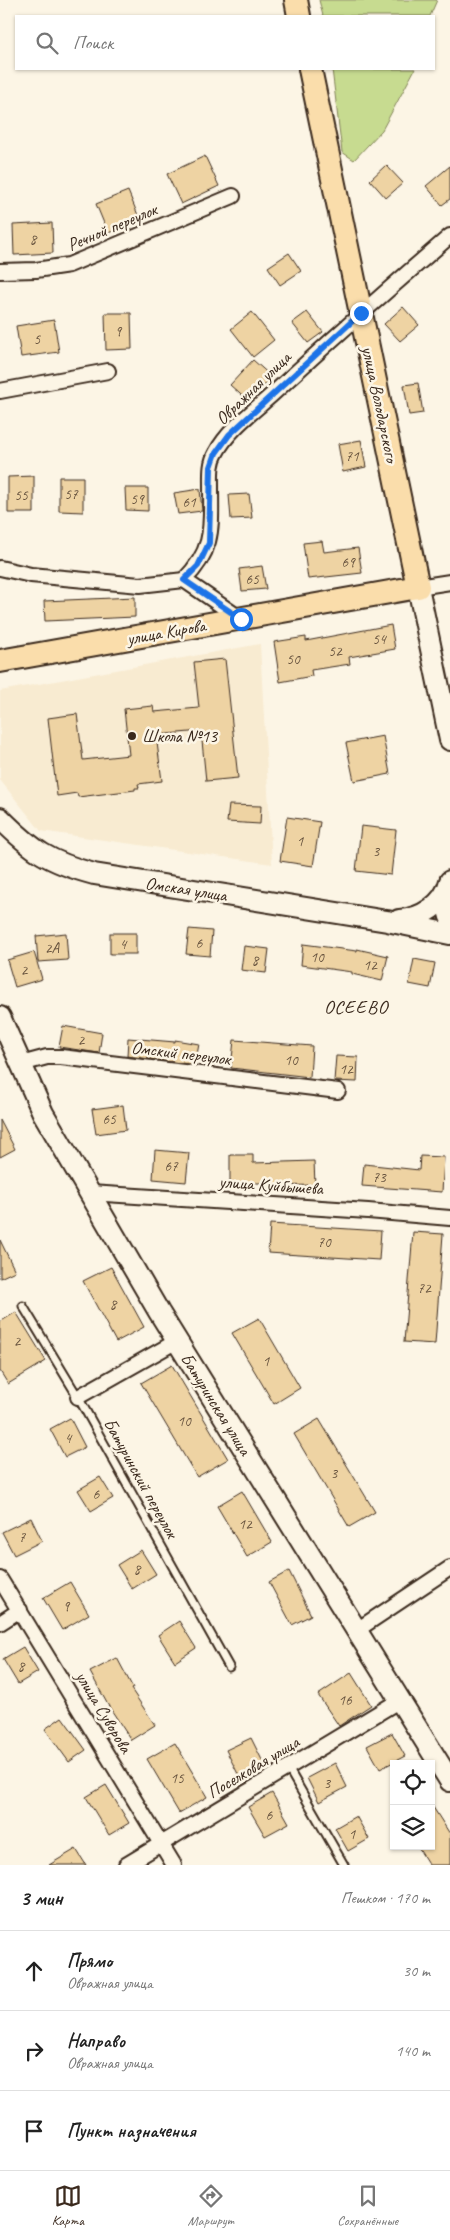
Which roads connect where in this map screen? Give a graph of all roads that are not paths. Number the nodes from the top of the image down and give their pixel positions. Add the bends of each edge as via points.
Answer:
1 (296, 0) edge
2 (299, 15) edge
3 (310, 70) edge
4 (233, 196) dead end
5 (450, 236) edge
6 (0, 271) edge
7 (361, 313) junction
8 (108, 371) dead end
9 (0, 391) edge
10 (0, 568) edge
11 (184, 580) junction
12 (450, 582) edge
13 (418, 587) junction
14 (241, 619) junction
15 (0, 661) edge
16 (450, 740) edge
17 (0, 818) edge
18 (450, 884) edge
19 (450, 917) edge
20 (387, 921) junction
21 (450, 934) edge
22 (0, 1019) edge
23 (21, 1064) junction
24 (338, 1091) dead end
25 (90, 1193) junction
26 (450, 1218) edge
27 (23, 1306) dead end
28 (177, 1341) junction
29 (78, 1397) junction
30 (450, 1568) edge
31 (0, 1578) edge
32 (20, 1610) junction
33 (0, 1623) edge
34 (356, 1630) junction
35 (230, 1667) dead end
36 (400, 1700) junction
37 (288, 1768) junction
38 (450, 1781) edge
39 (162, 1844) junction
40 (126, 1865) edge
41 (174, 1865) edge
42 (344, 1865) edge

1 - 2 main road
3 - 7 main road, улица Володарского
4 - 6 street, Речной переулок via 69,266
5 - 7 street, Овражная улица
7 - 11 street, Овражная улица via 229,435 216,453 211,467 209,543 198,566
7 - 13 main road, улица Володарского
8 - 9 street
10 - 11 street via 31,575 140,585
11 - 14 street
12 - 13 street, улица Кирова
13 - 14 main road, улица Кирова
13 - 16 main road, улица Володарского
14 - 15 main road, улица Кирова
17 - 20 main road, Омская улица via 38,853 65,866 94,874
18 - 19 main road via 446,902
18 - 20 main road, Омская улица via 423,915
20 - 21 main road, Омская улица
22 - 23 main road, Батуринская улица
23 - 24 street, Омский переулок via 61,1057
23 - 25 main road, Батуринская улица via 43,1113
25 - 26 street, улица Куйбышева
25 - 28 main road, Батуринская улица
27 - 29 lane, Батуринский переулок
28 - 29 street
28 - 34 main road, Батуринская улица
29 - 35 lane, Батуринский переулок
30 - 34 street
31 - 32 street, улица Суворова
32 - 33 street
32 - 39 street, улица Суворова
34 - 36 main road, Батуринская улица
36 - 37 street, Поселковая улица
36 - 38 main road, Батуринская улица
37 - 39 street, Поселковая улица
37 - 42 lane
39 - 40 street, Поселковая улица
39 - 41 street, улица Суворова

